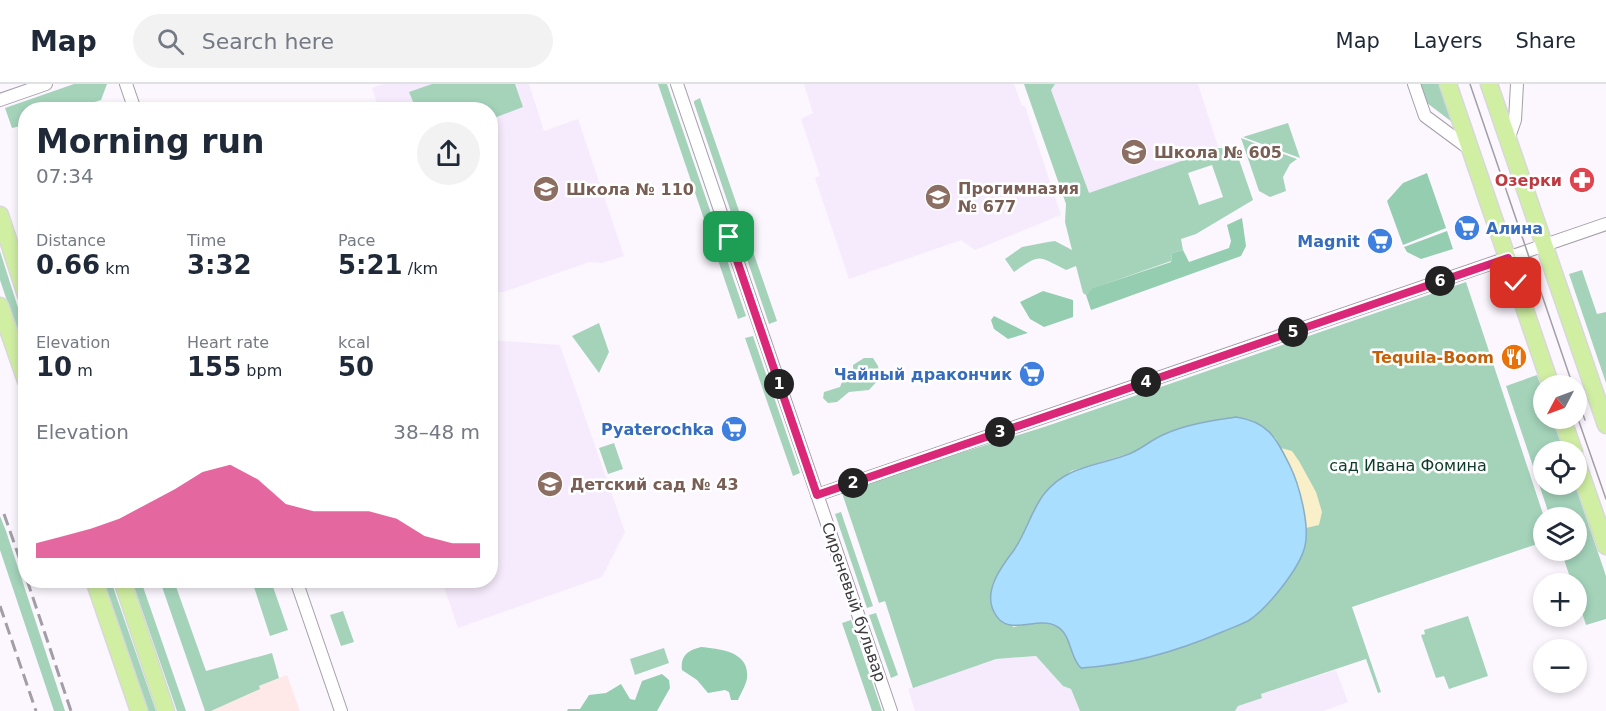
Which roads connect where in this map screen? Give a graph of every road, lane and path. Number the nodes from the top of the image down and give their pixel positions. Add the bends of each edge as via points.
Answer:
1 (46, 84) edge
2 (126, 84) edge
3 (676, 84) edge
4 (1414, 84) edge
5 (1448, 84) edge
6 (1489, 84) edge
7 (1517, 84) edge
8 (0, 100) edge
9 (132, 102) edge
10 (1508, 140) junction
11 (1471, 150) junction
12 (0, 215) edge
13 (1606, 224) edge
14 (1544, 246) junction
15 (1508, 258) junction
16 (18, 270) edge
17 (0, 306) edge
18 (18, 358) edge
19 (1547, 375) edge
20 (1606, 425) edge
21 (1587, 492) edge
22 (817, 495) junction
23 (1606, 546) edge
24 (97, 588) edge
25 (125, 588) edge
26 (299, 588) edge
27 (139, 711) edge
28 (166, 711) edge
29 (341, 711) edge
30 (891, 711) edge

1 - 8 street
2 - 9 street
3 - 22 street, Сиреневый бульвар
4 - 11 street via 1425,116
5 - 11 main road
6 - 10 main road
7 - 10 street via 1515,120
10 - 14 main road
11 - 15 main road
12 - 16 main road
13 - 14 street
14 - 15 street
14 - 20 main road
15 - 19 main road
15 - 22 street
17 - 18 main road
21 - 23 main road
22 - 30 street, Сиреневый бульвар
24 - 27 main road
25 - 28 main road
26 - 29 street

